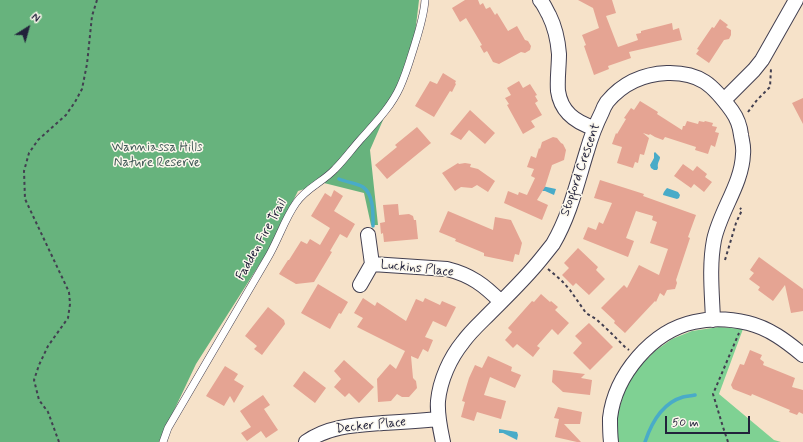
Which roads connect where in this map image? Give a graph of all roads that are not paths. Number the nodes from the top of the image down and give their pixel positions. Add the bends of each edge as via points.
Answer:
1 (425, 0) edge
2 (540, 0) edge
3 (796, 0) edge
4 (724, 100) junction
5 (594, 128) junction
6 (368, 235) dead end
7 (372, 264) junction
8 (360, 285) dead end
9 (501, 302) junction
10 (713, 320) junction
11 (803, 355) edge
12 (438, 419) junction
13 (163, 442) edge
14 (306, 442) edge
15 (443, 442) edge
16 (611, 442) edge

1 - 13 lane, Fadden Fire Trail via 421,26 400,88 383,114 334,170 309,188 296,202 269,255 168,428
2 - 5 street via 552,22 558,42 558,91 562,105 575,121
3 - 4 street via 762,60
4 - 5 street, Stopford Crescent via 712,86 696,77 678,73 658,74 624,86 606,103
4 - 10 street, Stopford Crescent via 740,126 743,155 740,172 714,238 711,259
5 - 9 street, Stopford Crescent via 571,203 552,246
6 - 7 street, Luckins Place
7 - 8 street, Luckins Place
7 - 9 street, Luckins Place via 447,269 476,280
9 - 12 street, Stopford Crescent via 462,342 451,360 442,379
10 - 11 street via 749,323 771,332
10 - 16 street via 693,322 673,329 654,341 638,357 625,375 615,396 610,417
12 - 14 street, Decker Place via 336,428
12 - 15 street, Stopford Crescent

